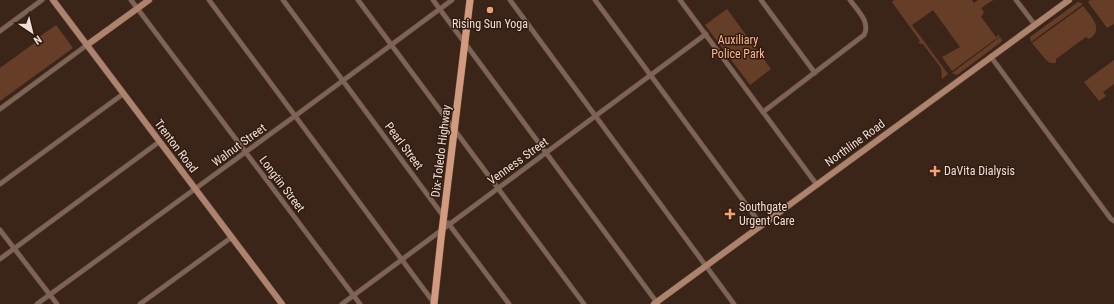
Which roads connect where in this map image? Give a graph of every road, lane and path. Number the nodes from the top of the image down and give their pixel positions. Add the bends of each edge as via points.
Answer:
1 (42, 0) edge
2 (53, 0) edge
3 (131, 0) edge
4 (148, 0) edge
5 (209, 0) edge
6 (283, 0) edge
7 (358, 0) edge
8 (433, 0) edge
9 (452, 0) edge
10 (470, 0) edge
11 (510, 0) edge
12 (595, 0) edge
13 (680, 0) edge
14 (761, 0) edge
15 (850, 0) edge
16 (1016, 0) edge
17 (1069, 0) edge
18 (137, 8) junction
19 (439, 9) junction
20 (1035, 25) junction
21 (0, 31) edge
22 (706, 34) junction
23 (465, 43) junction
24 (87, 45) junction
25 (391, 45) junction
26 (992, 57) junction
27 (815, 73) junction
28 (650, 76) junction
29 (343, 81) junction
30 (123, 94) junction
31 (0, 108) edge
32 (762, 112) junction
33 (295, 116) junction
34 (596, 116) junction
35 (454, 130) junction
36 (159, 142) junction
37 (246, 152) junction
38 (546, 153) junction
39 (0, 184) edge
40 (817, 185) junction
41 (498, 188) junction
42 (195, 189) junction
43 (444, 217) junction
44 (1114, 221) edge
45 (449, 224) junction
46 (762, 226) junction
47 (442, 229) junction
48 (0, 230) edge
49 (232, 237) junction
50 (14, 248) junction
51 (0, 259) edge
52 (402, 259) junction
53 (706, 266) junction
54 (50, 295) junction
55 (353, 296) junction
56 (656, 303) edge
57 (37, 304) edge
58 (57, 304) edge
59 (140, 304) edge
60 (282, 304) edge
61 (342, 304) edge
62 (360, 304) edge
63 (434, 304) edge
64 (509, 304) edge
65 (584, 304) edge
66 (734, 304) edge

1 - 21 street
2 - 24 main road, Trenton Road
3 - 18 street, Longtin Street
4 - 18 main road
5 - 33 street
6 - 29 street, Pearl Street
7 - 25 street
8 - 19 street
9 - 19 street, Walnut Street
10 - 23 main road, Dix-Toledo Highway
11 - 34 street
12 - 28 street
13 - 22 street
14 - 27 street
15 - 27 street via 865,22 866,33
16 - 20 street
17 - 20 main road, Northline Road
18 - 24 main road
18 - 37 street, Longtin Street
19 - 23 street
19 - 25 street, Walnut Street
20 - 26 main road, Northline Road
22 - 28 street, Venness Street
22 - 32 street
23 - 35 main road, Dix-Toledo Highway
23 - 38 street
24 - 30 main road, Trenton Road
24 - 31 street
25 - 29 street, Walnut Street
25 - 35 street
26 - 40 main road, Northline Road
26 - 44 street
27 - 32 street
28 - 34 street, Venness Street
28 - 46 street
29 - 33 street, Walnut Street
29 - 43 street, Pearl Street
30 - 36 main road, Trenton Road
30 - 39 street
32 - 40 street
33 - 37 street, Walnut Street
33 - 52 street
34 - 38 street, Venness Street
34 - 53 street
35 - 41 street
35 - 43 main road, Dix-Toledo Highway
36 - 42 main road, Trenton Road
36 - 50 street
37 - 42 street, Walnut Street
37 - 55 street, Longtin Street
38 - 41 street, Venness Street
38 - 56 street
40 - 46 main road, Northline Road
41 - 45 street, Venness Street
41 - 65 street
42 - 49 main road, Trenton Road
42 - 54 street, Walnut Street
43 - 45 street, Pearl Street
43 - 47 main road, Dix-Toledo Highway
45 - 47 street, Venness Street
45 - 64 street, Pearl Street
46 - 53 main road, Northline Road
47 - 52 street, Venness Street
47 - 63 main road, Dix-Toledo Highway
48 - 50 street
49 - 59 street
49 - 60 main road, Trenton Road
50 - 51 street
50 - 54 street
52 - 55 street, Venness Street
52 - 63 street
53 - 56 main road, Northline Road
53 - 66 street
54 - 57 street, Walnut Street
54 - 58 street
55 - 61 street, Venness Street
55 - 62 street, Longtin Street

